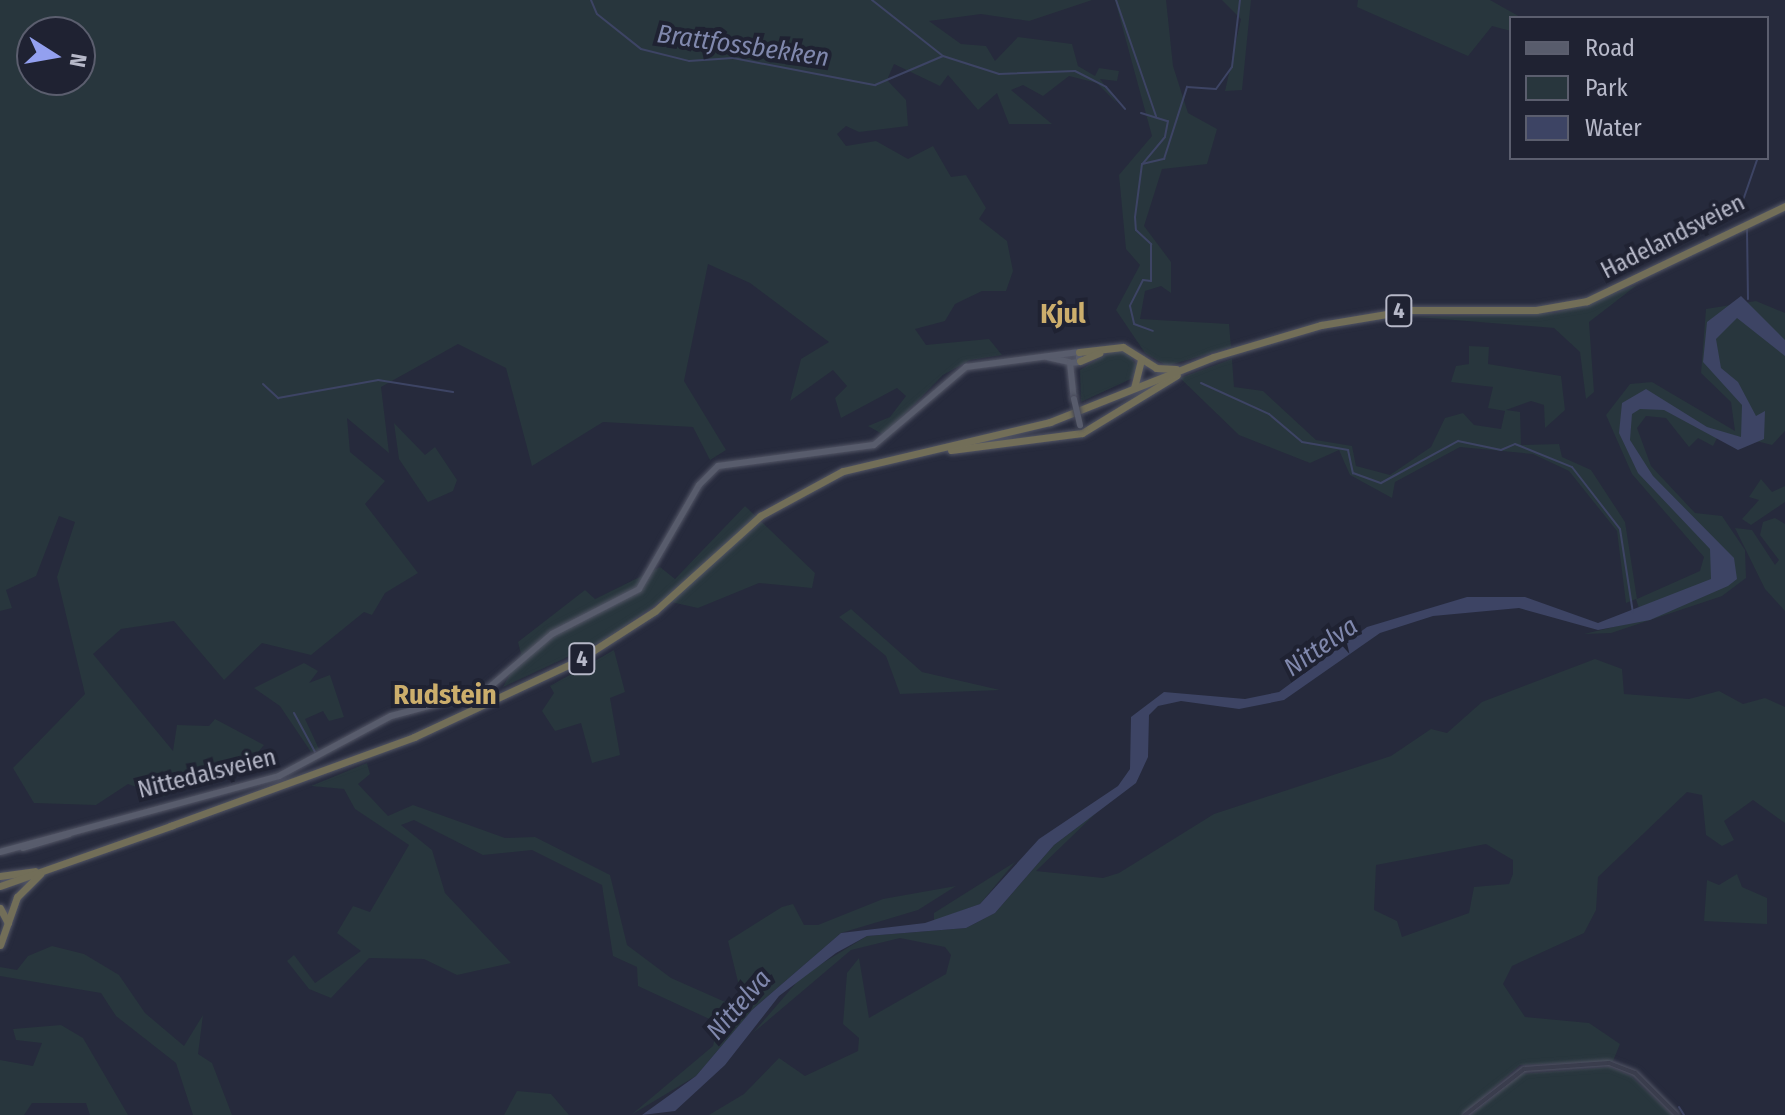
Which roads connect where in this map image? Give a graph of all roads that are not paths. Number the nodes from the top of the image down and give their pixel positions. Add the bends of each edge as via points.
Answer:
1 (1785, 206) edge
2 (1047, 357) junction
3 (1140, 357) junction
4 (1075, 360) junction
5 (1201, 362) junction
6 (1182, 369) junction
7 (1133, 390) junction
8 (1081, 429) junction
9 (960, 444) junction
10 (941, 450) junction
11 (170, 826) junction
12 (0, 852) edge
13 (45, 870) junction
14 (0, 876) edge
15 (0, 886) edge
16 (0, 908) edge
17 (9, 929) junction
18 (0, 945) edge
19 (1465, 1115) edge
20 (1677, 1115) edge

1 - 5 highway, Hadelandsveien / 4 via 1579,303 1373,315
2 - 4 main road, Nittedalsveien
2 - 4 main road, Nittedalsveien via 1068,354
2 - 12 main road, Nittedalsveien via 955,372 899,429 869,447 718,466 639,589 552,634 485,691 391,716 286,774
3 - 4 highway via 1104,349
3 - 6 highway via 1158,369
3 - 7 highway via 1143,373
4 - 8 main road, bridge via 1072,386
5 - 6 highway, 4
5 - 8 highway, 4
6 - 7 highway, 4
7 - 9 highway, 4 via 1050,422
8 - 10 highway, 4
9 - 10 highway, 4
9 - 11 highway, 4 via 863,465 789,497 636,626 551,675 414,737
10 - 11 highway, 4 via 844,475 790,500 638,629 534,687 364,761
11 - 13 highway, 4
13 - 14 highway, 4
13 - 15 highway, 4
13 - 17 highway, 4 via 17,897
16 - 17 highway
17 - 18 highway, 4
19 - 20 street via 1524,1069 1600,1063 1635,1073

